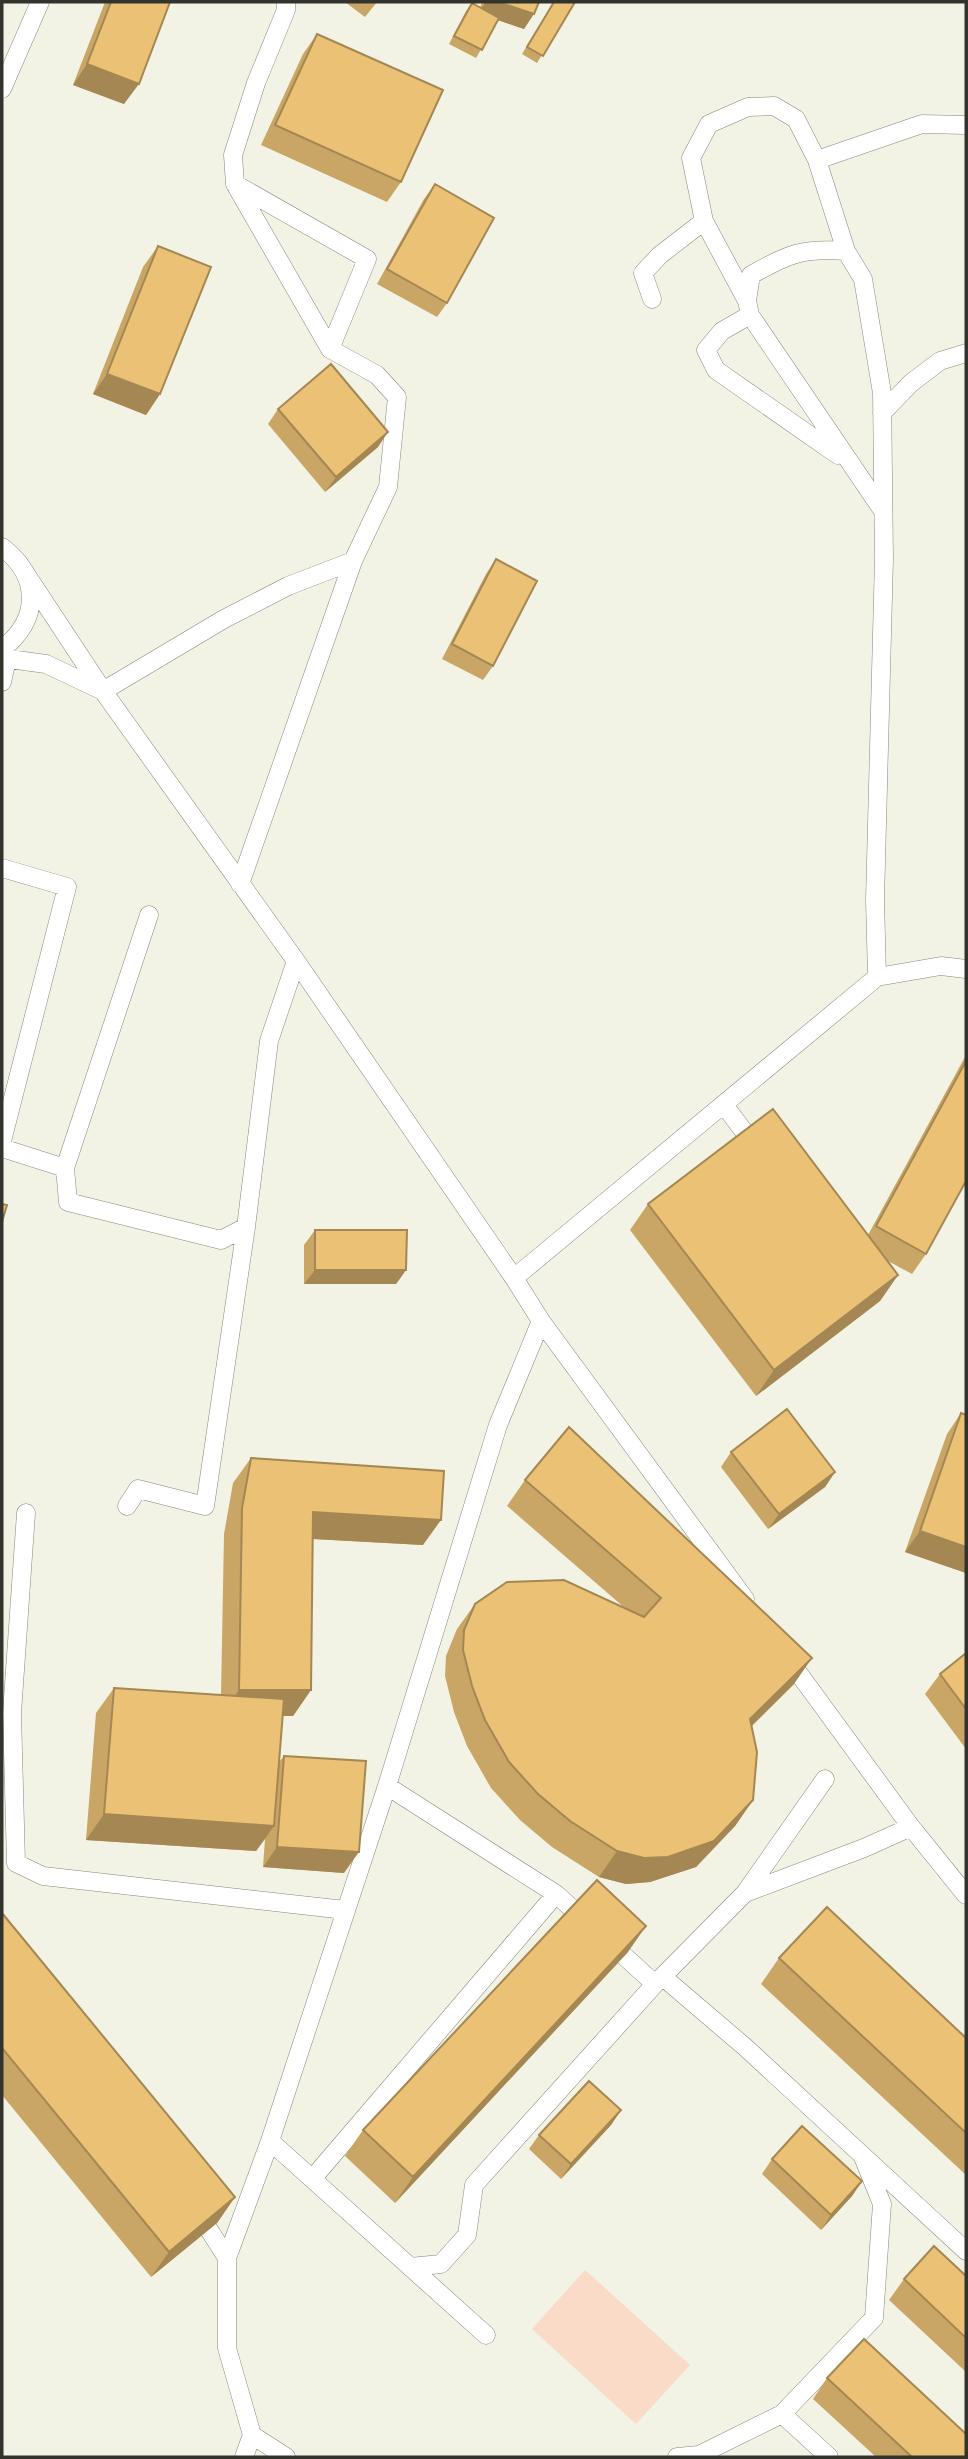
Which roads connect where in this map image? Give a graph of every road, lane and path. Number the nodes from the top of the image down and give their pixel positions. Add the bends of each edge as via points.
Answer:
1 (40, 2) edge
2 (286, 2) edge
3 (2, 89) edge
4 (966, 125) edge
5 (817, 160) junction
6 (235, 184) junction
7 (704, 221) junction
8 (846, 251) junction
9 (652, 299) dead end
10 (748, 308) junction
11 (330, 349) junction
12 (966, 353) edge
13 (882, 413) junction
14 (847, 461) junction
15 (883, 511) junction
16 (2, 547) edge
17 (353, 561) junction
18 (18, 562) junction
19 (4, 655) edge
20 (2, 682) edge
21 (103, 691) junction
22 (2, 868) edge
23 (240, 884) junction
24 (149, 915) dead end
25 (296, 961) junction
26 (966, 969) edge
27 (877, 977) junction
28 (724, 1105) junction
29 (2, 1138) edge
30 (765, 1159) edge
31 (65, 1168) junction
32 (246, 1227) junction
33 (514, 1278) junction
34 (541, 1321) junction
35 (127, 1506) dead end
36 (26, 1513) dead end
37 (755, 1613) edge
38 (779, 1647) edge
39 (825, 1779) dead end
40 (387, 1786) junction
41 (911, 1827) junction
42 (745, 1893) junction
43 (556, 1895) junction
44 (966, 1895) edge
45 (345, 1910) junction
46 (659, 1980) junction
47 (270, 2141) junction
48 (863, 2157) junction
49 (312, 2179) junction
50 (186, 2194) edge
51 (966, 2251) edge
52 (227, 2258) junction
53 (410, 2267) junction
54 (486, 2335) dead end
55 (782, 2414) junction
56 (253, 2435) junction
57 (244, 2457) edge
58 (286, 2457) edge
59 (677, 2457) edge
60 (830, 2457) edge

1 - 3 lane
2 - 6 lane via 233,155
4 - 5 lane via 922,124
5 - 7 lane via 796,119 774,106 748,107 709,124 691,158
5 - 8 lane
6 - 11 lane
6 - 11 lane via 367,259
7 - 9 lane via 643,273
7 - 10 lane
8 - 10 lane via 820,249 785,256 751,275
8 - 13 lane via 863,279
10 - 14 lane
10 - 14 lane via 706,350 716,370
11 - 17 lane via 377,375 397,397 388,487
12 - 13 lane via 940,361
13 - 15 lane
14 - 15 lane
15 - 27 lane
16 - 18 lane
17 - 21 lane via 288,586
17 - 23 lane
18 - 19 lane via 31,591 31,607
18 - 21 lane
19 - 20 lane
19 - 21 lane via 46,664
21 - 23 lane
22 - 29 lane via 67,887
23 - 25 lane
24 - 31 lane
25 - 32 lane via 268,1041
25 - 33 lane
26 - 27 lane via 941,966
27 - 28 lane
28 - 30 lane
28 - 33 lane
29 - 31 lane
31 - 32 lane via 68,1202 221,1240
32 - 35 lane via 205,1506 138,1489
33 - 34 lane
34 - 37 lane
34 - 40 lane via 498,1425
36 - 45 lane via 12,1713 16,1863 43,1876
38 - 41 lane
39 - 42 lane
40 - 43 lane
40 - 45 lane
41 - 42 lane
41 - 44 lane
42 - 46 lane
43 - 46 lane
43 - 49 lane
45 - 47 lane
46 - 48 lane via 745,2047
46 - 53 lane via 474,2185 467,2235 441,2264
47 - 49 lane
47 - 52 lane
48 - 51 lane
48 - 55 lane via 882,2204 874,2318
49 - 53 lane
50 - 52 lane
52 - 56 lane via 226,2348
53 - 54 lane
55 - 59 lane via 699,2455
55 - 60 lane
56 - 57 lane
56 - 58 lane

